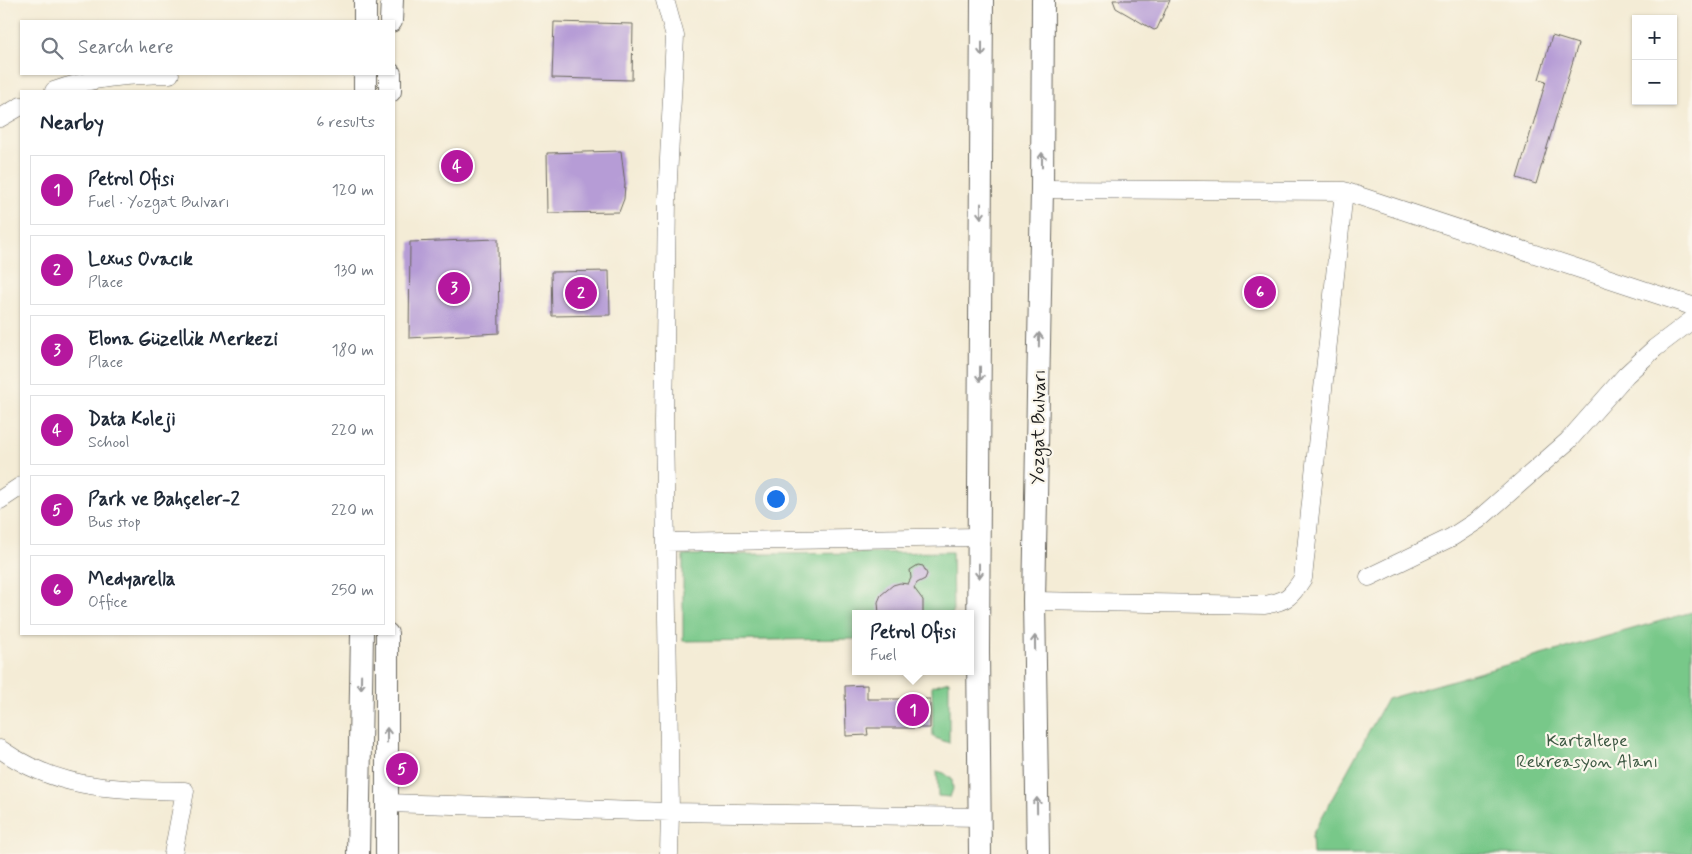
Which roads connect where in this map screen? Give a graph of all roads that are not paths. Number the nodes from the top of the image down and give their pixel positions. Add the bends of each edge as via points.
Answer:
1 (365, 0) edge
2 (392, 0) edge
3 (665, 0) edge
4 (982, 0) edge
5 (1043, 0) edge
6 (365, 20) edge
7 (391, 20) edge
8 (146, 75) edge
9 (365, 75) edge
10 (390, 75) edge
11 (57, 90) edge
12 (365, 90) edge
13 (390, 90) edge
14 (20, 107) edge
15 (0, 118) edge
16 (1042, 189) junction
17 (1344, 191) junction
18 (1692, 306) edge
19 (1692, 320) edge
20 (20, 487) edge
21 (0, 500) edge
22 (979, 538) junction
23 (666, 542) junction
24 (1370, 576) dead end
25 (1034, 601) junction
26 (362, 635) edge
27 (387, 635) edge
28 (0, 749) edge
29 (387, 802) junction
30 (670, 812) junction
31 (980, 817) junction
32 (173, 854) edge
33 (358, 854) edge
34 (387, 854) edge
35 (669, 854) edge
36 (980, 854) edge
37 (1038, 854) edge

1 - 6 main road
2 - 7 main road
3 - 23 street via 675,36 667,210
4 -> 22 main road
16 -> 5 main road, Yozgat Bulvarı
8 - 11 street via 92,80
9 - 12 main road
10 - 13 main road
14 - 15 street
16 - 17 street
25 -> 16 main road, Yozgat Bulvarı
17 - 18 street
17 - 25 street via 1304,578 1294,592 1282,602 1265,605
19 - 24 street via 1626,375 1568,441 1478,520 1444,541
20 - 21 street
22 - 23 street
22 -> 31 main road
23 - 30 street
37 -> 25 main road, Yozgat Bulvarı
26 -> 33 main road
29 -> 27 main road
28 - 32 street via 26,765 76,783 185,791
29 - 30 street
29 - 34 main road
30 - 31 street
30 - 35 street
31 - 36 main road

